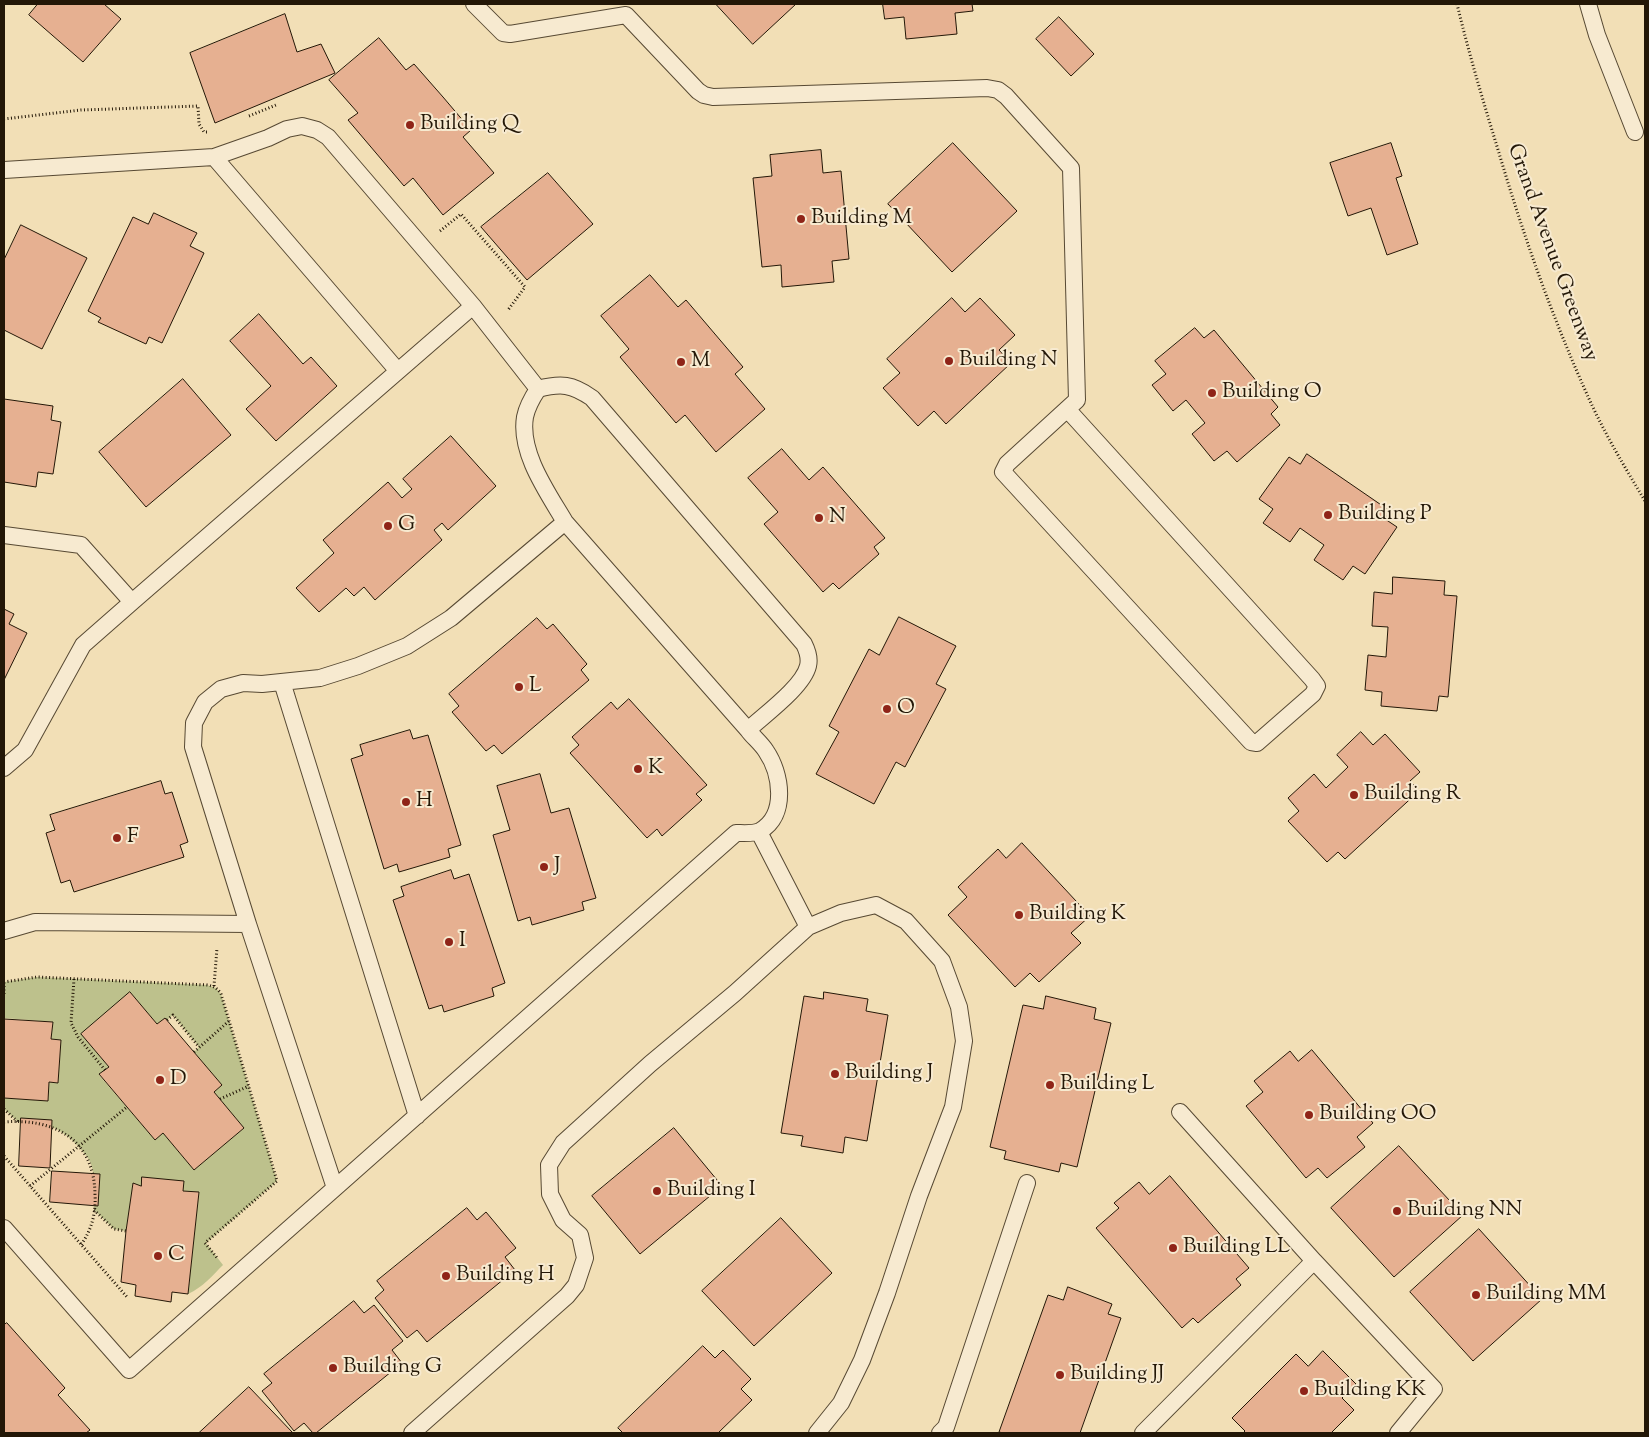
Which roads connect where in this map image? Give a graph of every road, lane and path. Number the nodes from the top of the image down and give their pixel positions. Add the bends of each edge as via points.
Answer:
1 (474, 4) edge
2 (1457, 4) edge
3 (1588, 4) edge
4 (628, 9) edge
5 (282, 103) dead end
6 (4, 119) edge
7 (244, 120) dead end
8 (210, 132) dead end
9 (1635, 132) dead end
10 (214, 157) junction
11 (4, 170) edge
12 (434, 224) dead end
13 (473, 306) junction
14 (492, 331) junction
15 (397, 370) junction
16 (538, 389) junction
17 (1067, 409) junction
18 (1645, 502) edge
19 (565, 522) junction
20 (4, 535) edge
21 (132, 602) junction
22 (282, 682) junction
23 (748, 730) junction
24 (4, 768) edge
25 (759, 832) junction
26 (248, 924) junction
27 (220, 925) junction
28 (808, 927) junction
29 (4, 931) edge
30 (74, 979) junction
31 (4, 982) edge
32 (214, 986) junction
33 (4, 994) edge
34 (167, 1020) dead end
35 (229, 1021) junction
36 (199, 1047) junction
37 (194, 1052) dead end
38 (105, 1070) dead end
39 (249, 1086) junction
40 (220, 1099) dead end
41 (127, 1107) dead end
42 (4, 1109) edge
43 (1180, 1112) dead end
44 (418, 1116) junction
45 (4, 1122) edge
46 (18, 1122) junction
47 (79, 1147) junction
48 (4, 1156) edge
49 (1027, 1183) dead end
50 (30, 1186) junction
51 (335, 1188) junction
52 (94, 1210) junction
53 (4, 1228) edge
54 (126, 1231) dead end
55 (81, 1245) junction
56 (1314, 1261) junction
57 (234, 1277) junction
58 (127, 1297) dead end
59 (412, 1433) edge
60 (816, 1433) edge
61 (940, 1433) edge
62 (1143, 1433) edge
63 (1398, 1433) edge

1 - 4 lane via 503,33 510,34
2 - 18 path, Grand Avenue Greenway via 1517,214 1553,315 1586,393
3 - 9 lane via 1596,36
4 - 17 lane via 704,96 987,88 1006,96 1071,168 1077,400
5 - 7 path
6 - 8 path via 81,110 198,106 198,124 204,132
10 - 11 lane
10 - 13 lane via 287,129 302,126 317,130 328,137
10 - 15 lane
12 - 14 path via 440,231 461,214 525,288
13 - 14 lane
13 - 15 lane
14 - 16 lane
15 - 21 lane
16 - 19 lane via 525,418 525,435 529,454
16 - 23 lane via 565,384 592,398 804,644 808,666 797,686
17 - 17 lane via 1007,464 1003,472 1251,742 1257,743 1313,694 1317,686
19 - 22 lane via 451,618 406,646 320,678
19 - 23 lane
20 - 21 lane via 81,545
21 - 24 lane via 82,644 25,750
22 - 26 lane via 243,683 221,689 205,702 194,723 193,747
22 - 44 lane
23 - 25 lane via 766,750 779,782 774,817
25 - 28 lane
25 - 44 lane via 736,833
26 - 27 lane
26 - 51 lane
27 - 29 lane via 36,922
27 - 32 path
28 - 59 lane via 563,1143 549,1165 550,1194 563,1220 580,1235 585,1258 576,1285 568,1296
28 - 60 lane via 841,913 876,905 906,921 942,962 959,1007 964,1041 953,1107 918,1196 862,1360 841,1403
30 - 31 path via 36,977
30 - 32 path
30 - 38 path via 71,1023
31 - 33 path
32 - 35 path via 222,994
34 - 36 path via 172,1015
35 - 36 path
35 - 39 path
36 - 37 path
39 - 40 path
39 - 57 path via 277,1181 205,1243
41 - 47 path
42 - 46 path
43 - 56 lane
44 - 51 lane
45 - 46 path
46 - 47 path via 44,1124 58,1129
47 - 50 path
47 - 52 path via 92,1169
48 - 50 path
49 - 61 lane via 946,1428
50 - 55 path
51 - 57 lane
52 - 54 path via 114,1229
52 - 55 path via 90,1231
53 - 57 lane via 129,1370
55 - 58 path
56 - 62 lane
56 - 63 lane via 1434,1389

